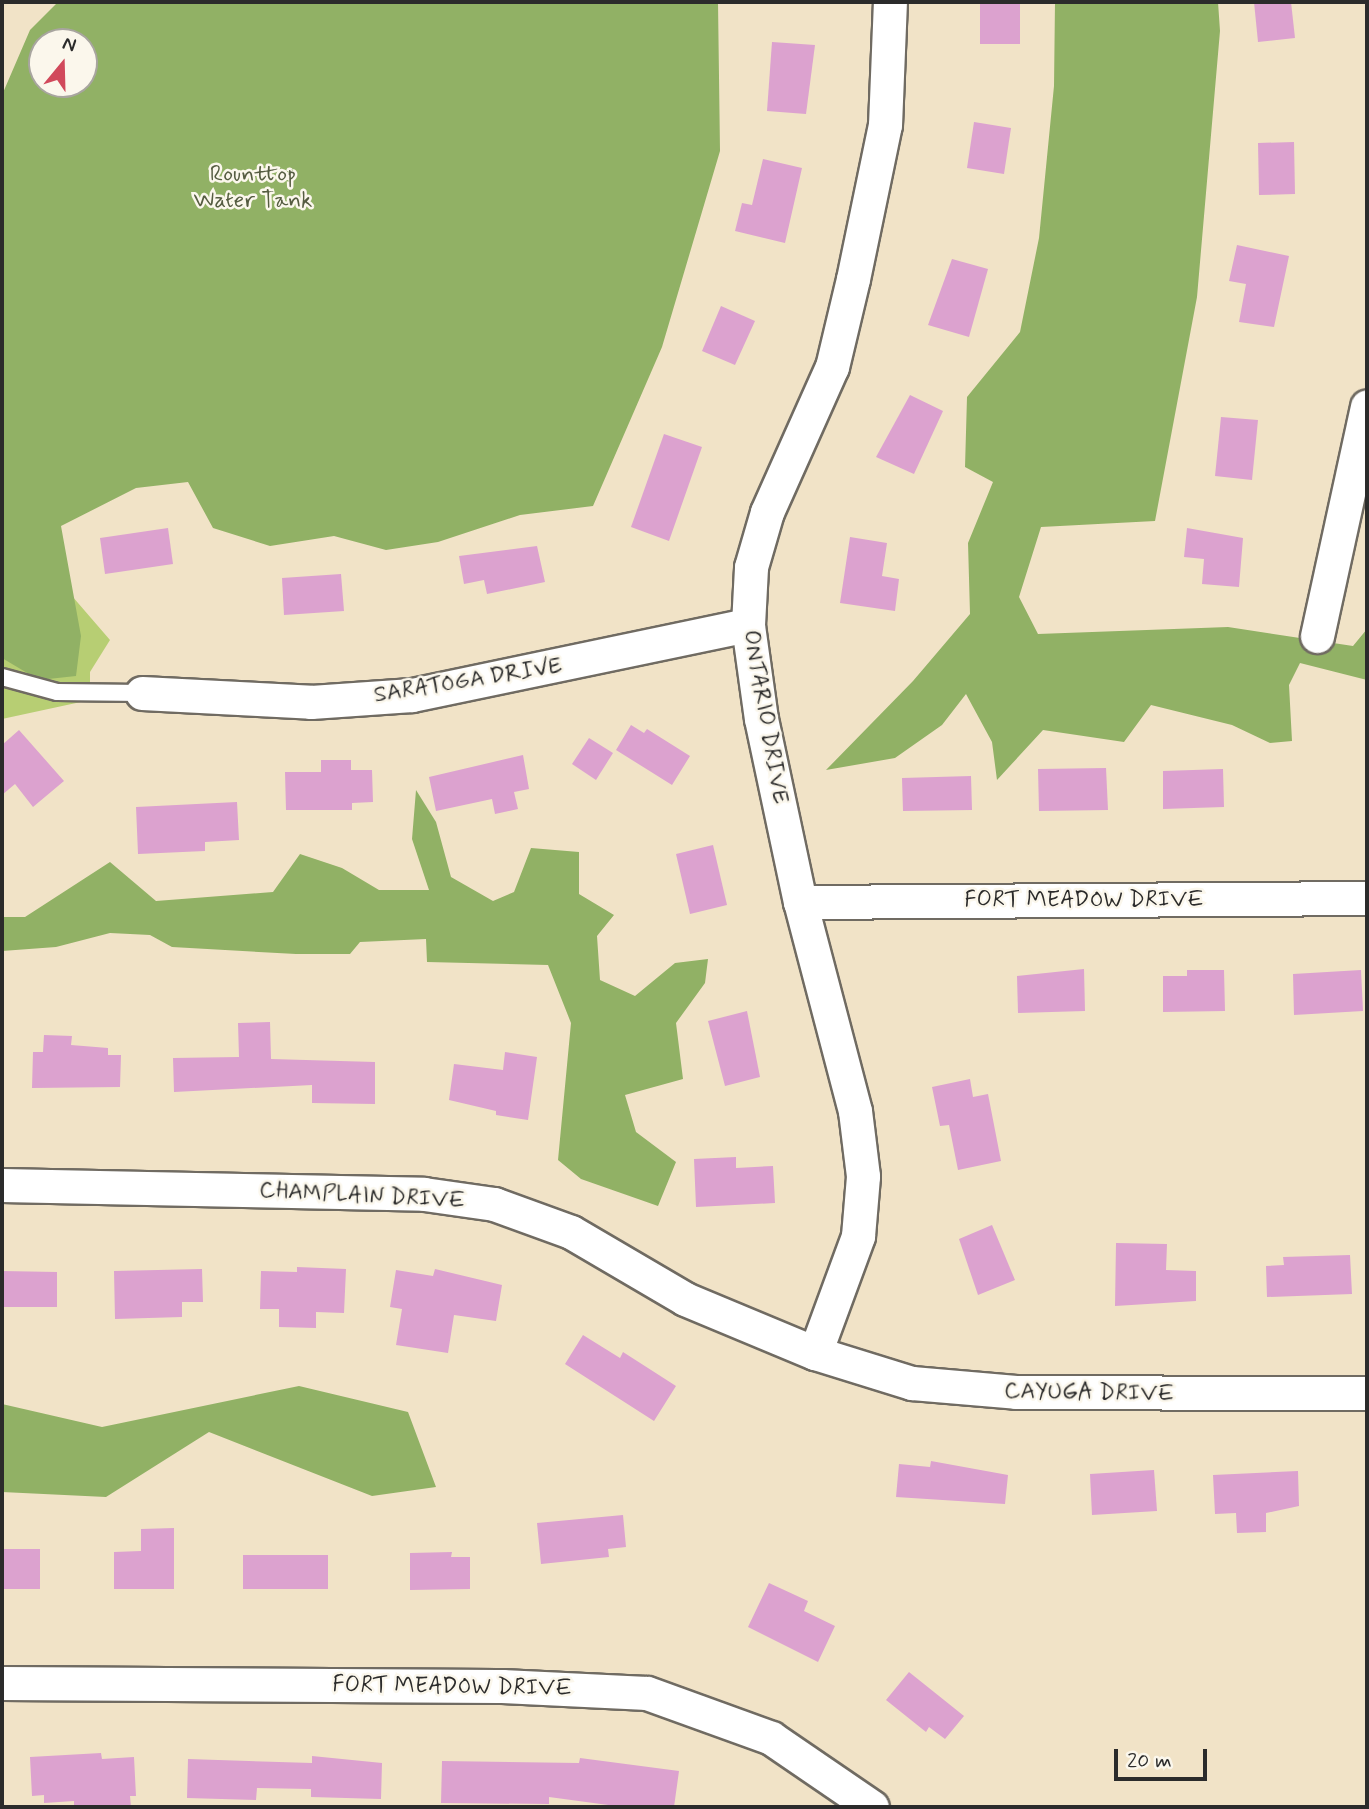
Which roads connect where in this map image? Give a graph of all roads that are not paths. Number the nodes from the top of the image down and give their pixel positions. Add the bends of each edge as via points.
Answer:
1 (890, 2) edge
2 (1367, 406) edge
3 (748, 625) junction
4 (1317, 636) dead end
5 (2, 677) edge
6 (142, 693) joint
7 (1367, 898) edge
8 (800, 902) junction
9 (2, 1185) edge
10 (815, 1353) junction
11 (1367, 1393) edge
12 (2, 1683) edge
13 (872, 1807) edge

1 - 3 street, ONTARIO DRIVE via 885,125 853,279 832,367 764,523 751,567
2 - 4 street
3 - 6 street, SARATOGA DRIVE via 412,695 311,702
3 - 8 street, ONTARIO DRIVE via 761,719
5 - 6 lane via 57,692
7 - 8 street, FORT MEADOW DRIVE
8 - 10 street, ONTARIO DRIVE via 852,1098 863,1177 858,1236
9 - 10 street, CHAMPLAIN DRIVE via 424,1194 494,1204 570,1232 685,1299
10 - 11 street, CAYUGA DRIVE via 912,1383 1016,1392
12 - 13 street, FORT MEADOW DRIVE via 502,1686 647,1693 771,1738

